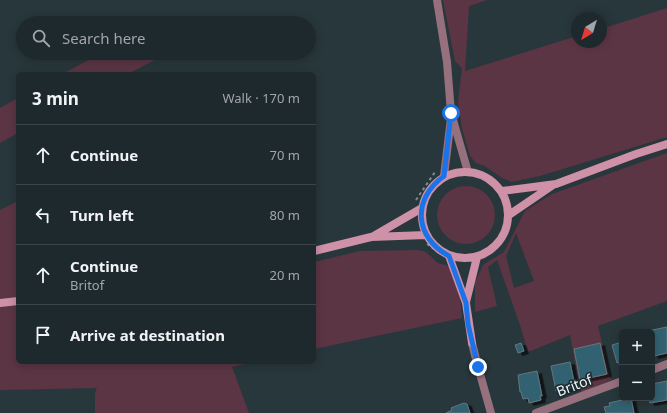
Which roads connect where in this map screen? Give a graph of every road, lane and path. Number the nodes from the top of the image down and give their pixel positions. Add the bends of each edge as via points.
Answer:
1 (437, 0) edge
2 (451, 113) junction
3 (667, 144) edge
4 (438, 168) dead end
5 (468, 172) junction
6 (444, 176) junction
7 (556, 184) junction
8 (502, 191) junction
9 (422, 208) junction
10 (412, 214) junction
11 (509, 215) junction
12 (422, 236) junction
13 (372, 237) junction
14 (316, 251) edge
15 (446, 256) junction
16 (477, 257) junction
17 (16, 301) edge
18 (0, 302) edge
19 (466, 303) junction
20 (472, 343) joint
21 (667, 364) edge
22 (655, 369) edge
23 (619, 382) edge
24 (491, 413) edge
25 (536, 413) edge

1 - 2 street via 447,62
2 - 5 street
2 - 6 street
3 - 7 main road
4 - 10 path via 411,207
5 - 6 main road
5 - 8 main road via 481,174 493,181
6 - 9 main road via 429,190
7 - 8 main road
7 - 11 main road
8 - 11 main road
9 - 10 main road
9 - 12 main road
10 - 13 main road
11 - 16 main road via 505,234 500,242
12 - 13 main road
12 - 15 main road
12 - 15 path via 423,241
13 - 14 main road
15 - 16 main road via 463,259
15 - 19 main road
16 - 19 main road
17 - 18 main road
19 - 20 main road
20 - 24 street
21 - 22 street
23 - 25 street, Britof

